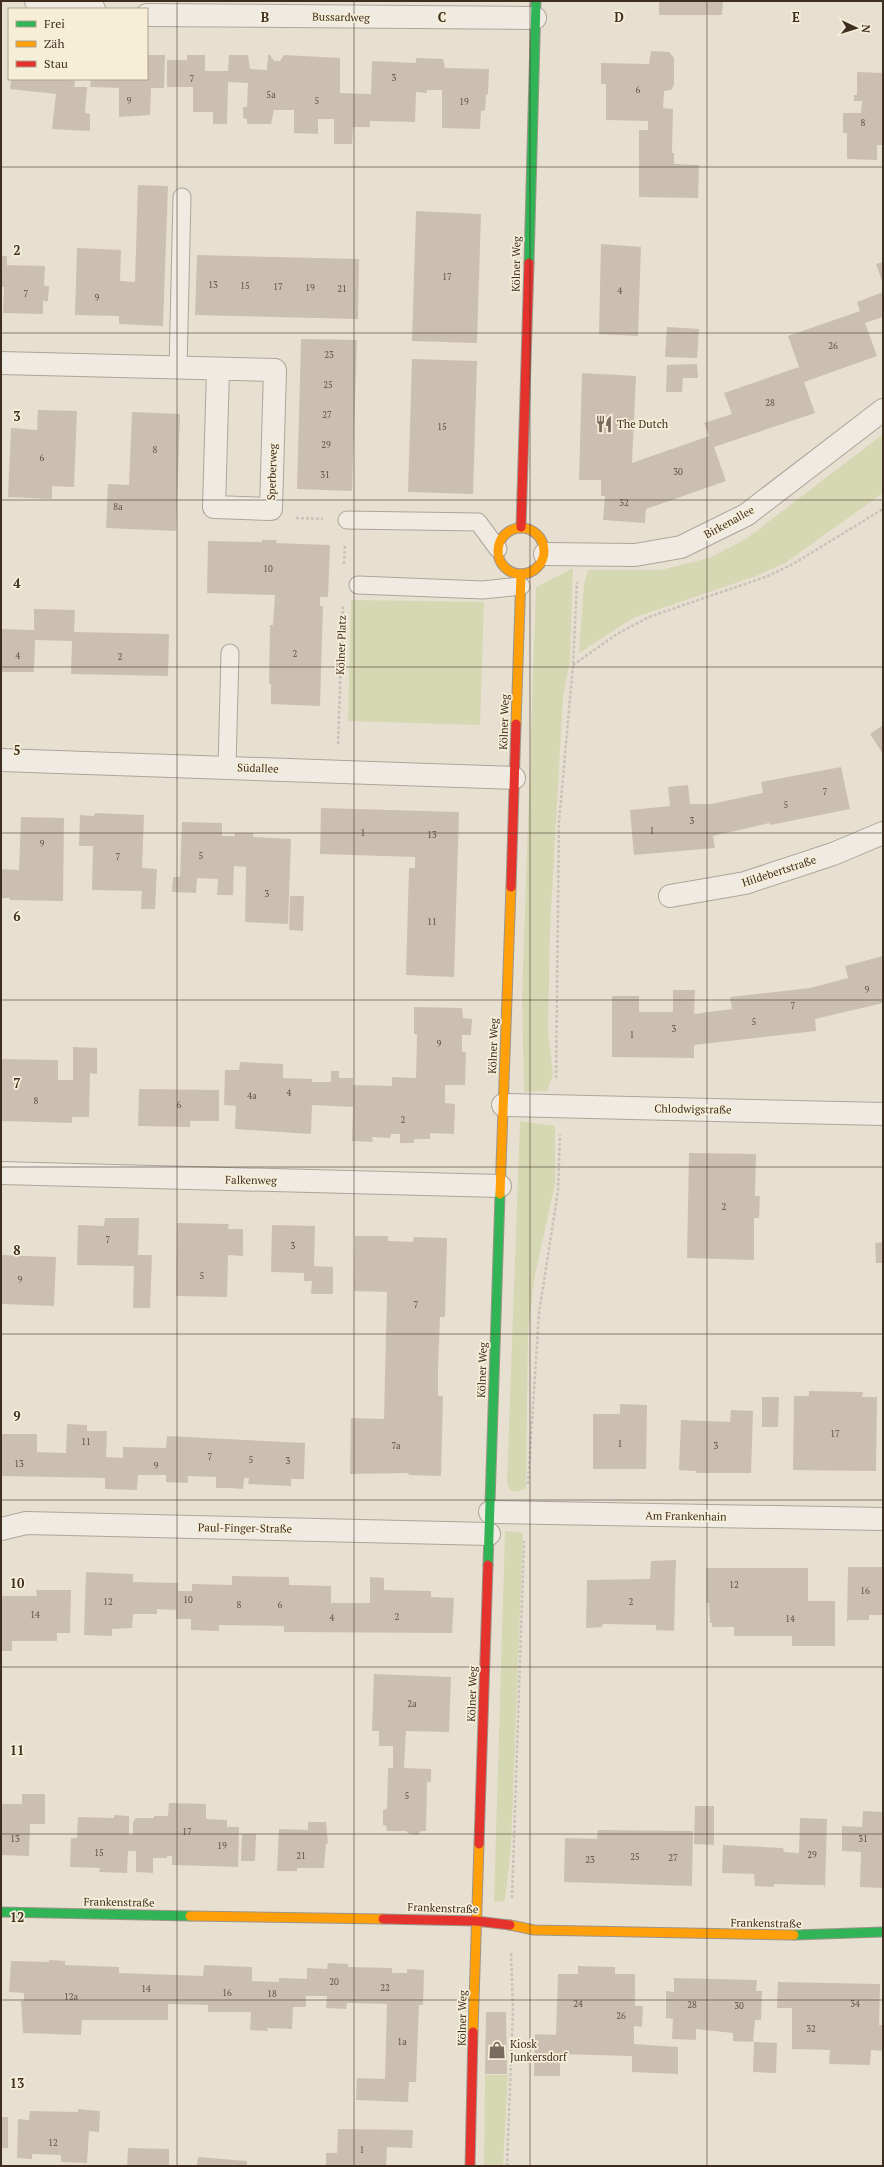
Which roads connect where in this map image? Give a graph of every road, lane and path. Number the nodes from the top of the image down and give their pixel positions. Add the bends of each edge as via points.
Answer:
1 (36, 1) edge
2 (87, 8) edge
3 (535, 10) edge
4 (148, 15) edge
5 (182, 197) dead end
6 (1, 363) edge
7 (178, 369) junction
8 (218, 370) junction
9 (883, 410) edge
10 (271, 509) junction
11 (883, 509) edge
12 (347, 520) junction
13 (521, 527) junction
14 (498, 549) junction
15 (580, 553) junction
16 (545, 554) junction
17 (344, 570) dead end
18 (521, 580) junction
19 (358, 585) dead end
20 (343, 600) dead end
21 (230, 653) dead end
22 (573, 665) junction
23 (1, 760) edge
24 (227, 767) junction
25 (337, 771) junction
26 (514, 778) junction
27 (883, 833) edge
28 (670, 896) dead end
29 (504, 1105) junction
30 (557, 1105) junction
31 (883, 1114) edge
32 (1, 1173) edge
33 (500, 1186) junction
34 (526, 1513) junction
35 (883, 1519) edge
36 (489, 1523) junction
37 (1, 1528) edge
38 (1, 1912) edge
39 (476, 1921) junction
40 (511, 1925) junction
41 (883, 1932) edge
42 (470, 2166) edge
43 (507, 2166) edge

1 - 2 street
3 - 4 street, Bussardweg
3 - 13 street, Kölner Weg
5 - 7 lane
6 - 7 street, Sperberweg
7 - 8 street, Sperberweg
8 - 10 street, Sperberweg via 214,506
8 - 10 street, Sperberweg via 275,370
9 - 15 street, Birkenallee via 746,516 710,534 681,547 635,556
10 - 12 path via 280,518
11 - 22 path via 793,564 768,576 649,617 617,634
12 - 14 lane via 478,522
12 - 17 path
13 - 14 street via 508,532
13 - 16 street via 536,532 545,546
14 - 18 street via 501,564
15 - 16 street, Birkenallee
15 - 22 path
16 - 18 street via 534,571
18 - 19 lane via 483,590
18 - 26 street, Kölner Weg
20 - 25 path, Kölner Platz
21 - 24 lane
22 - 30 path via 559,822
23 - 24 street, Südallee
24 - 25 street, Südallee
25 - 26 street, Südallee
26 - 29 street, Kölner Weg
27 - 28 street, Hildebertstraße via 833,854 745,883
29 - 30 street, Chlodwigstraße
29 - 33 street, Kölner Weg
30 - 31 street, Chlodwigstraße
30 - 34 path via 560,1128 558,1191 539,1313
32 - 33 street, Falkenweg
33 - 36 street, Kölner Weg
34 - 35 street, Am Frankenhain
34 - 36 street, Am Frankenhain
34 - 40 path
36 - 37 street, Paul-Finger-Straße via 26,1523
36 - 39 street, Kölner Weg
38 - 39 street, Frankenstraße
39 - 40 street, Frankenstraße
39 - 42 street, Kölner Weg
40 - 41 street, Frankenstraße via 534,1930 755,1935 818,1936
40 - 43 path via 513,2009

